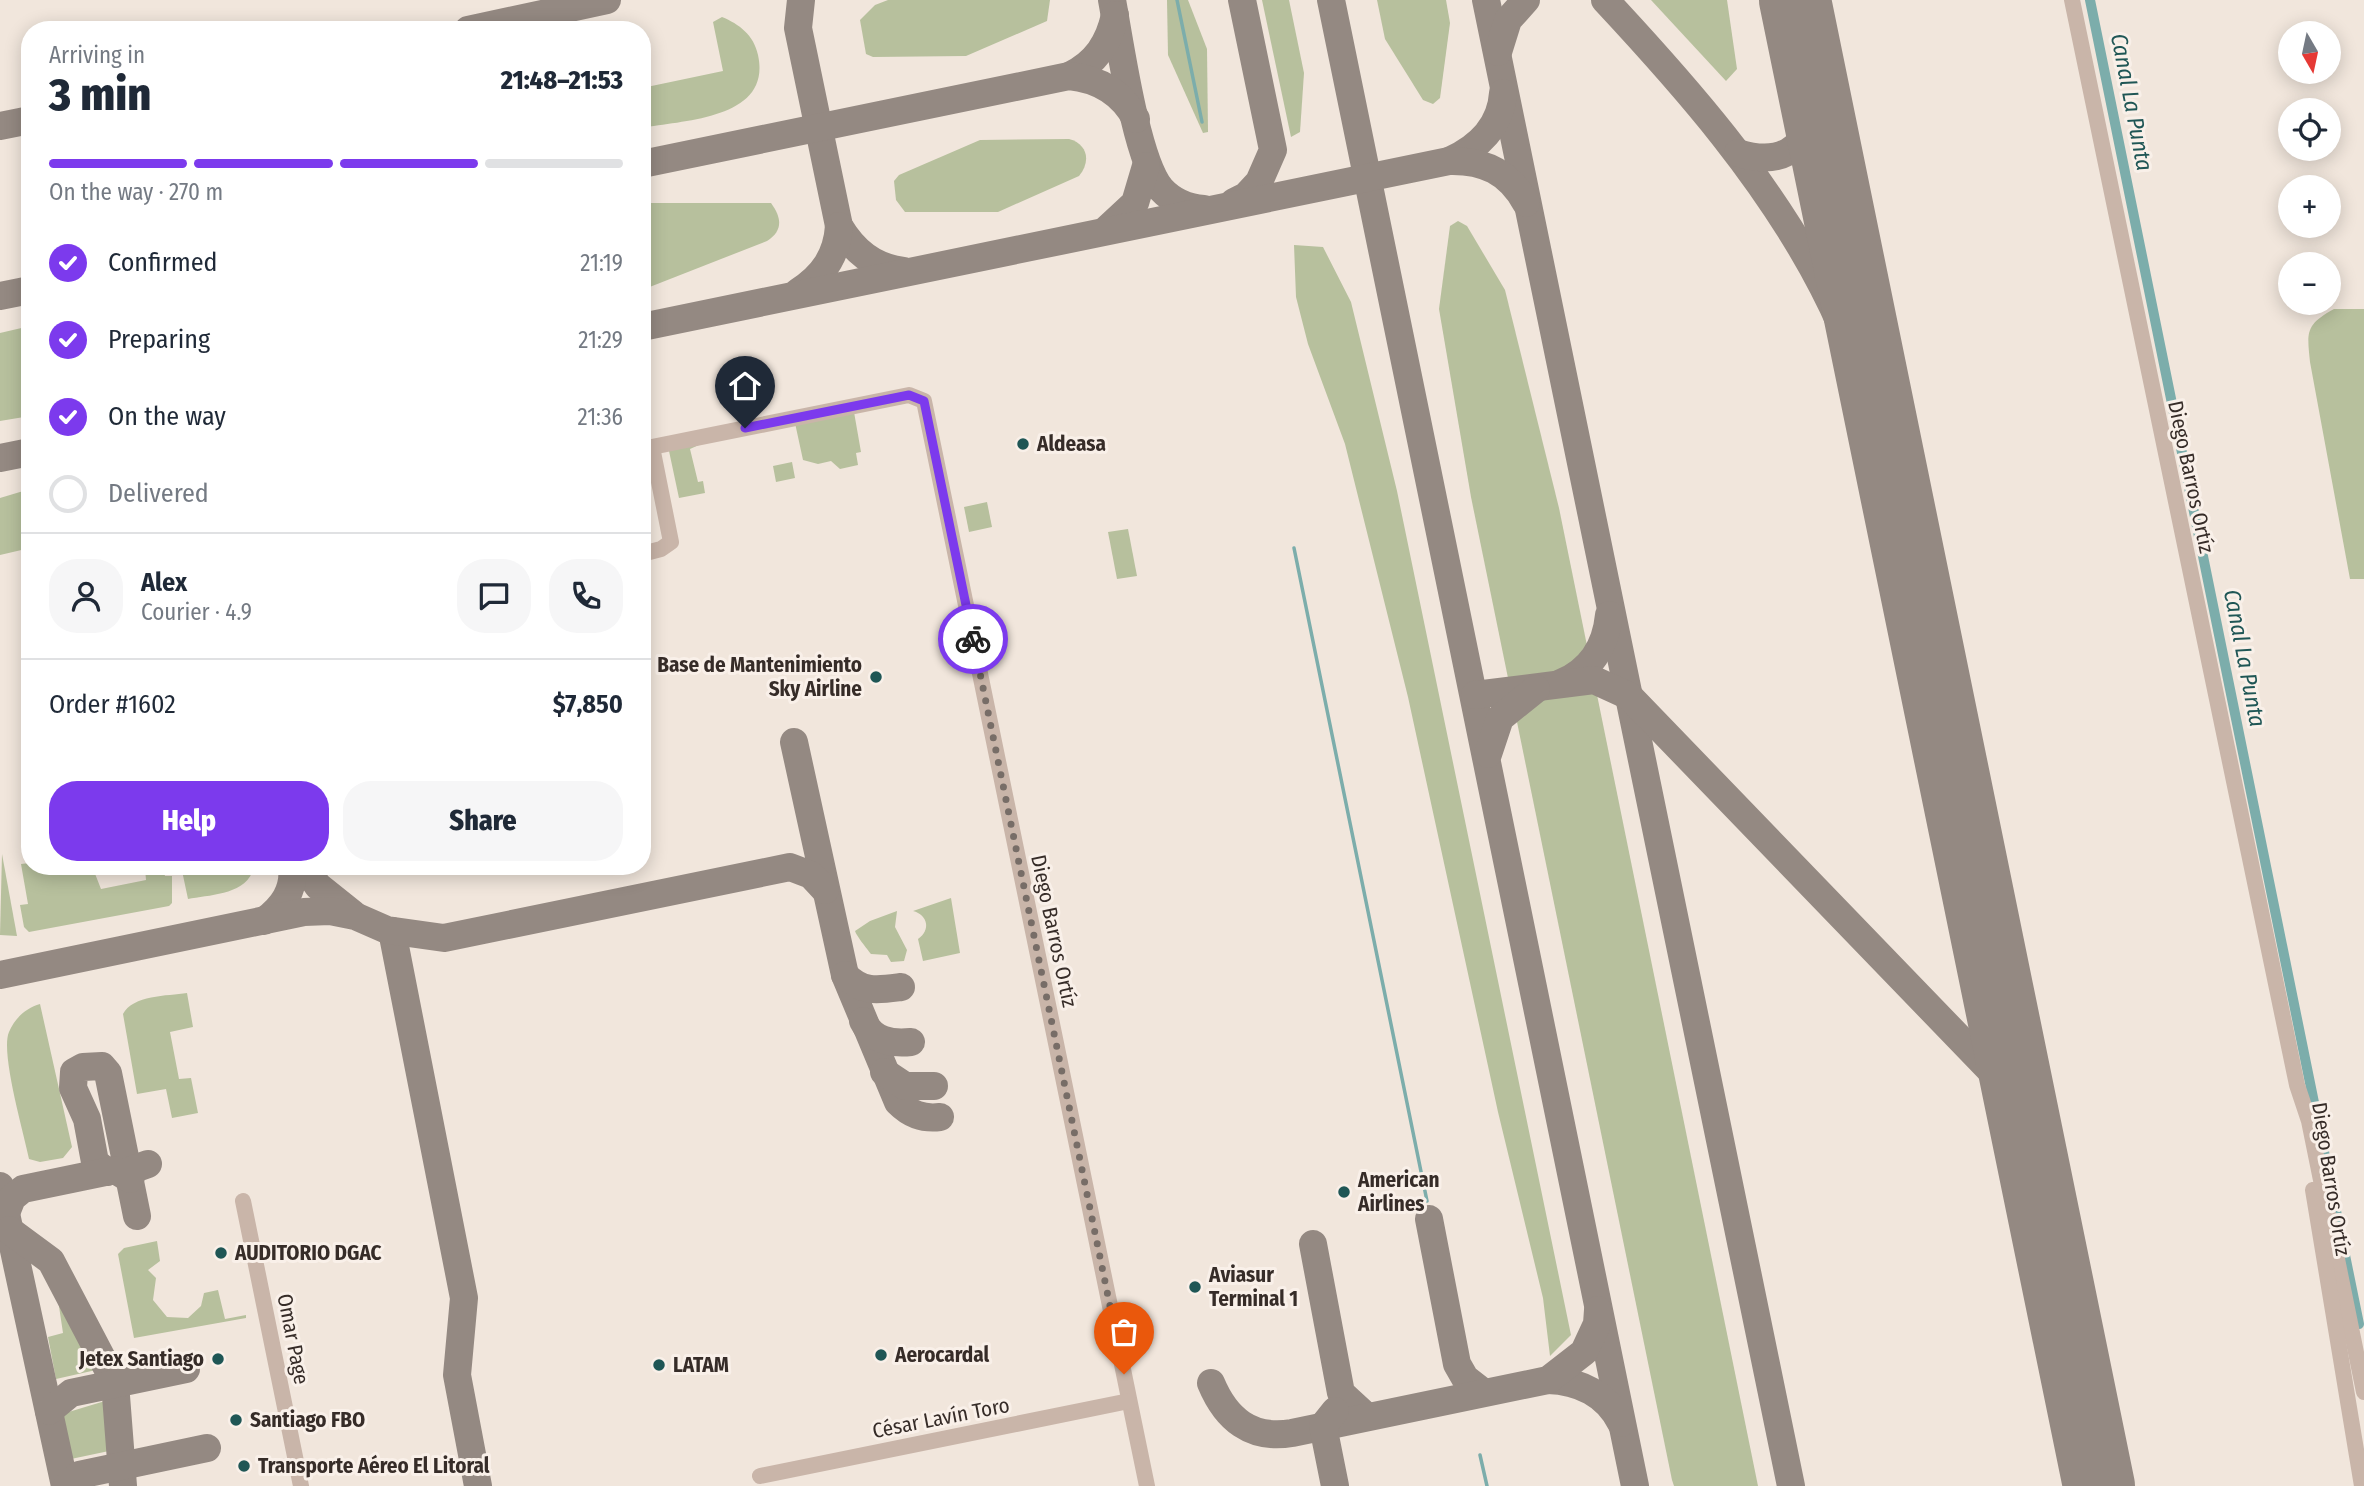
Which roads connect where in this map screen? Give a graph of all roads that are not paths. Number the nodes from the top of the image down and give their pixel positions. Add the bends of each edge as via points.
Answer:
1 (2072, 0) edge
2 (651, 447) edge
3 (651, 464) edge
4 (651, 552) edge
5 (2297, 1085) junction
6 (243, 1201) dead end
7 (2364, 1392) edge
8 (1129, 1401) junction
9 (760, 1476) dead end
10 (301, 1486) edge
11 (1147, 1486) edge
12 (2362, 1486) edge

1 - 5 street, Diego Barros Ortíz
2 - 8 street, Diego Barros Ortíz via 909,395 920,397 927,405
3 - 4 street via 671,542
5 - 7 street, Diego Barros Ortíz via 2309,1121
5 - 12 street, Diego Barros Ortíz via 2297,1119
6 - 10 street, Omar Page
8 - 9 street, César Lavín Toro
8 - 11 street, Diego Barros Ortíz

